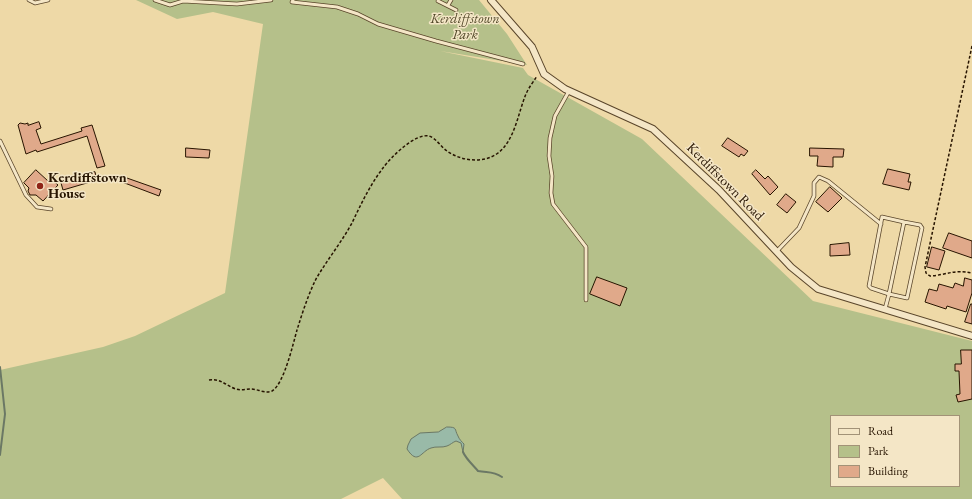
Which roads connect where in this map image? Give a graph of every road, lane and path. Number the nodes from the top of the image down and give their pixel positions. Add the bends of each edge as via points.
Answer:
1 (29, 0) edge
2 (48, 0) edge
3 (155, 0) edge
4 (271, 0) edge
5 (293, 0) edge
6 (451, 0) edge
7 (491, 0) edge
8 (438, 1) dead end
9 (448, 5) junction
10 (456, 10) dead end
11 (972, 46) edge
12 (523, 64) dead end
13 (542, 69) junction
14 (569, 91) junction
15 (0, 141) edge
16 (50, 209) dead end
17 (904, 222) junction
18 (881, 224) junction
19 (777, 252) junction
20 (972, 273) edge
21 (889, 294) junction
22 (586, 300) dead end
23 (885, 309) junction
24 (972, 336) edge
25 (209, 380) dead end

1 - 2 lane via 35,3
3 - 4 lane via 170,5 183,1 237,4
5 - 12 lane via 292,2 344,10 378,24
6 - 9 lane
7 - 13 street, Kerdiffstown Road via 532,47
8 - 9 lane
9 - 10 lane
11 - 20 path via 925,267 926,273 930,276 954,271
13 - 14 street, Kerdiffstown Road via 544,74
13 - 25 path via 527,92 508,142 490,158 459,158 446,151 430,136 424,136 418,137 398,151 383,167 338,247 316,280 284,373 273,390 238,390 218,379
14 - 19 street, Kerdiffstown Road via 653,129 719,190
14 - 22 lane via 555,116 550,138 551,193 553,204 586,247
15 - 16 lane via 26,195 37,207
17 - 18 lane via 882,217
17 - 21 lane
17 - 21 lane via 920,225 922,228 907,298
18 - 19 lane via 828,181 819,177 814,183 814,196 799,228
18 - 21 lane via 869,286
19 - 23 street, Kerdiffstown Road via 818,289
21 - 23 lane
23 - 24 street, Kerdiffstown Road

